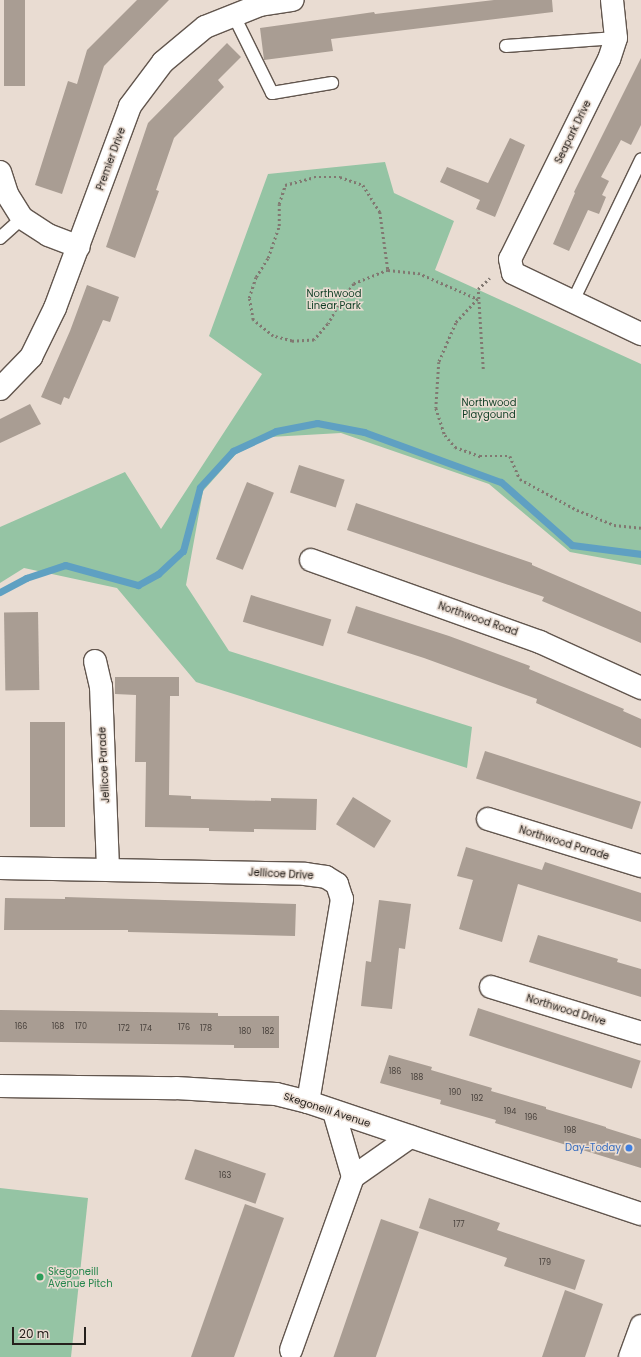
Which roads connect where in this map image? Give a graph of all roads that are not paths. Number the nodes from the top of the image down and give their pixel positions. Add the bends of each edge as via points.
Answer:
1 (293, 0) edge
2 (612, 0) edge
3 (234, 16) junction
4 (616, 38) junction
5 (506, 46) dead end
6 (332, 83) dead end
7 (641, 160) edge
8 (0, 172) edge
9 (22, 218) junction
10 (0, 238) edge
11 (79, 247) junction
12 (573, 301) junction
13 (641, 334) edge
14 (0, 390) edge
15 (310, 560) dead end
16 (95, 661) dead end
17 (641, 688) edge
18 (488, 819) dead end
19 (641, 866) edge
20 (0, 868) edge
21 (108, 870) junction
22 (491, 987) dead end
23 (641, 1033) edge
24 (0, 1086) edge
25 (308, 1102) junction
26 (334, 1112) junction
27 (410, 1137) junction
28 (353, 1177) junction
29 (640, 1216) edge
30 (641, 1326) edge
31 (291, 1350) dead end
32 (630, 1357) edge

1 - 3 street, Premier Drive via 260,5
2 - 4 street, Seapark Drive
3 - 6 lane via 272,93
3 - 11 street, Premier Drive via 205,27 163,62 130,106
4 - 5 lane
4 - 12 street, Seapark Drive via 609,59 510,258 513,273
7 - 12 lane
8 - 9 street via 7,194
9 - 10 lane
9 - 11 street via 48,236
11 - 14 street, Premier Drive via 55,308 31,358
12 - 13 street
15 - 17 street, Northwood Road via 540,642
16 - 21 street, Jellicoe Parade via 100,686
18 - 19 street, Northwood Parade
20 - 21 street, Jellicoe Drive
21 - 25 street, Jellicoe Drive via 305,874 326,877 337,884 342,899
22 - 23 street, Northwood Drive
24 - 25 street, Skegoneill Avenue via 215,1090 276,1094
25 - 26 street, Skegoneill Avenue
26 - 27 street, Skegoneill Avenue
26 - 28 street
27 - 28 street
27 - 29 street, Skegoneill Avenue
28 - 31 street
30 - 32 street

